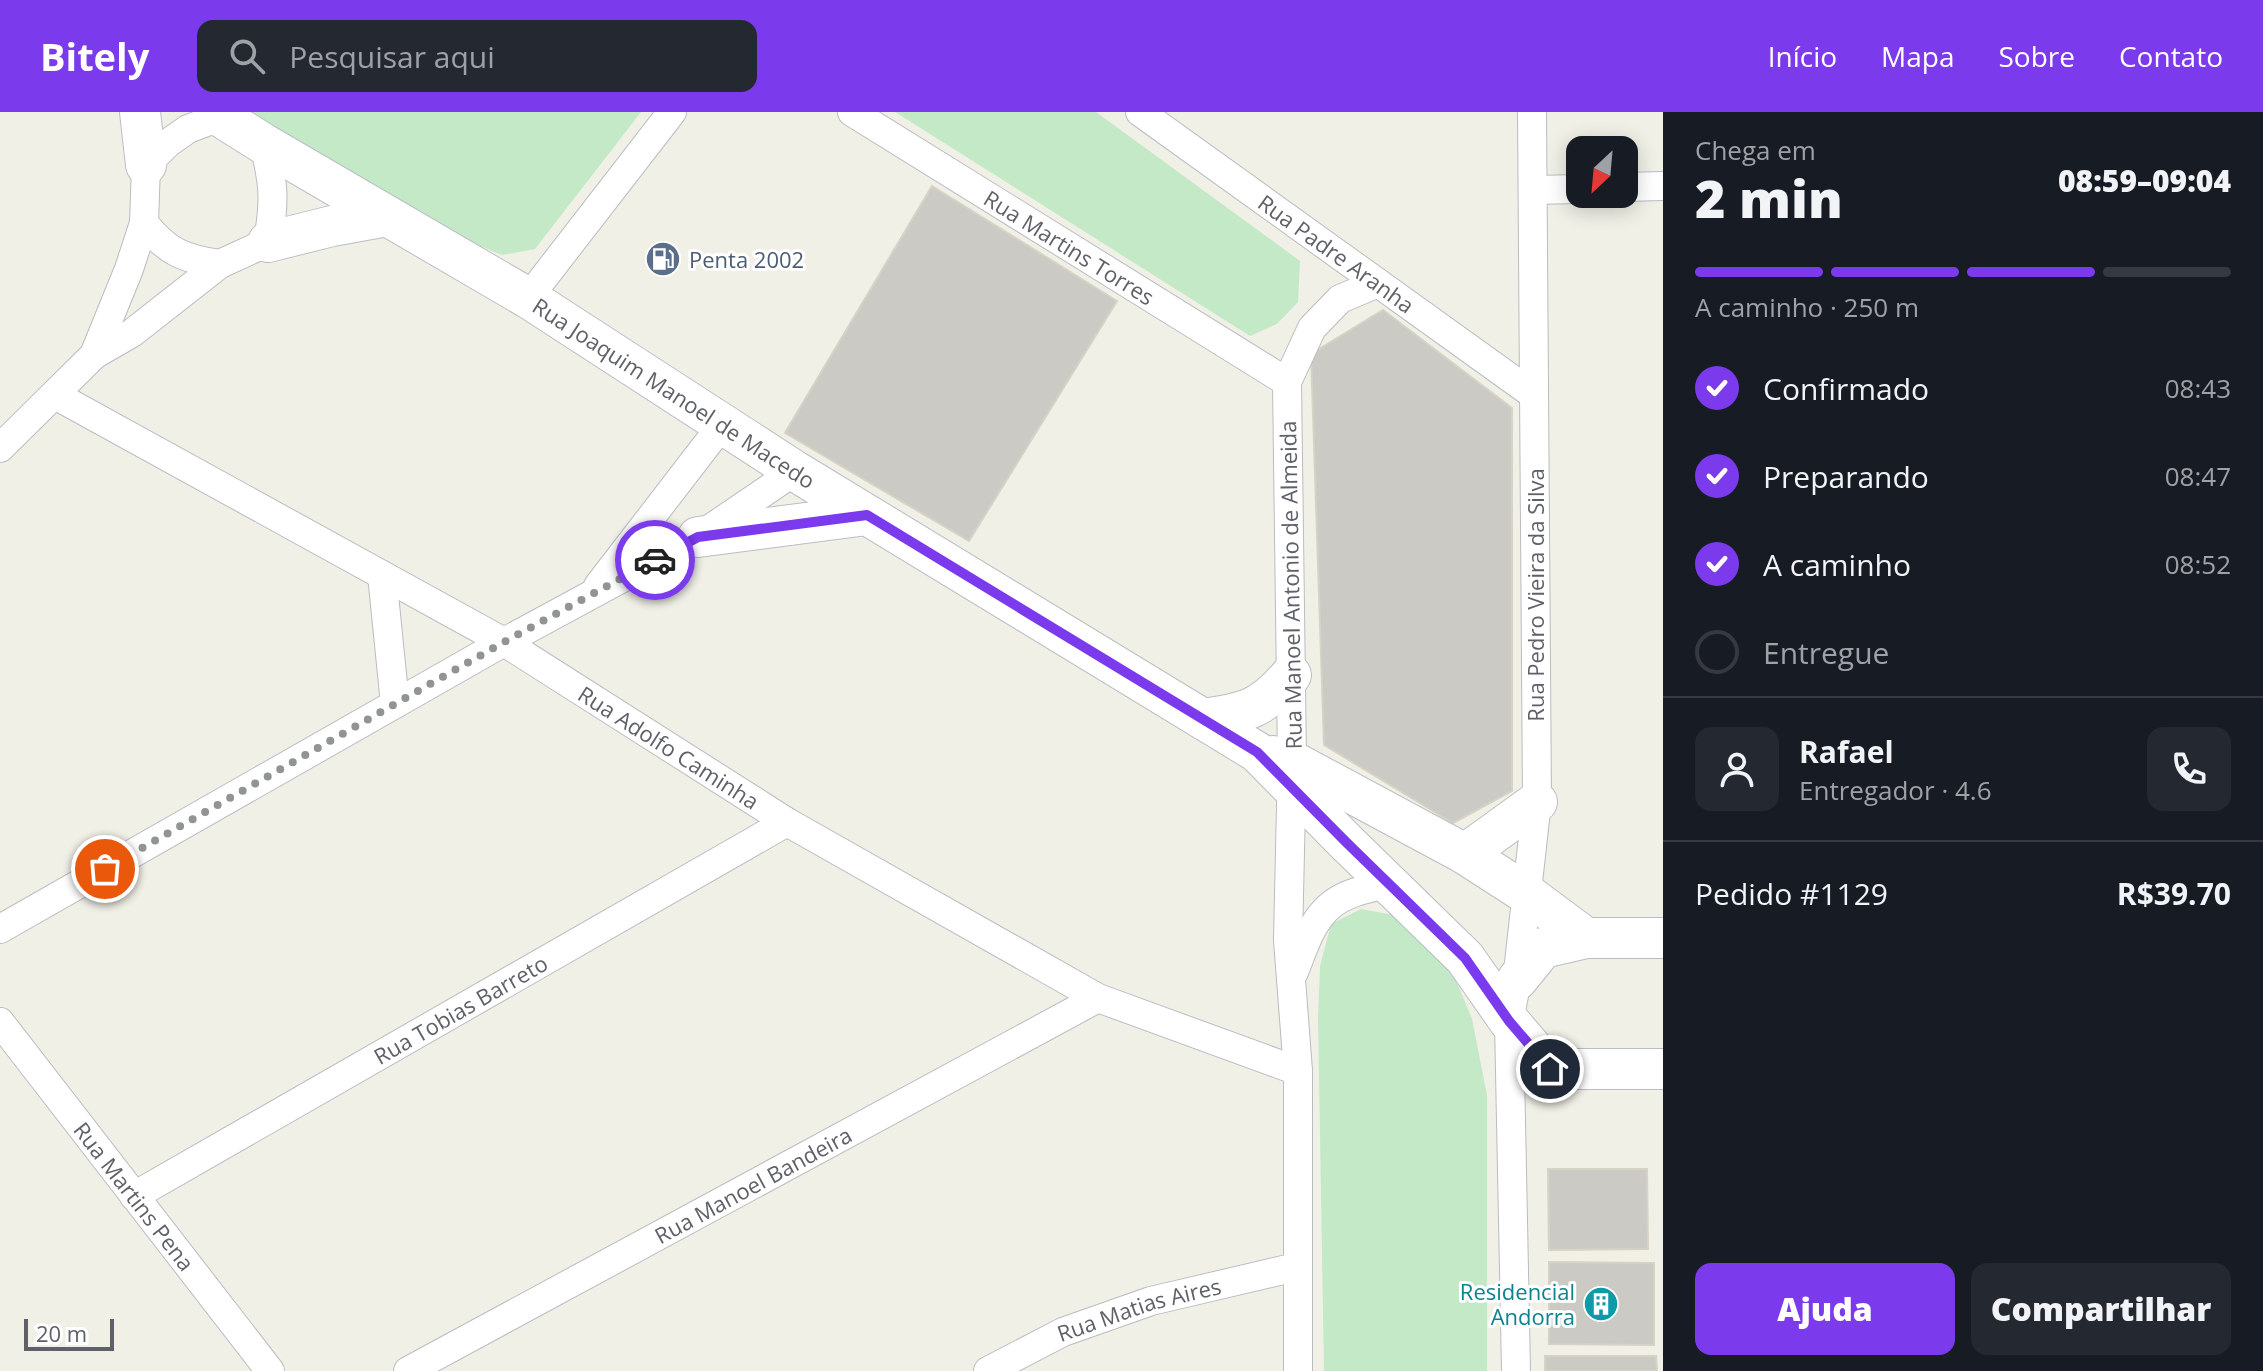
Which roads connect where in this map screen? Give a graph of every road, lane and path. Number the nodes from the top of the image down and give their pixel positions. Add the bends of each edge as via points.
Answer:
1 (140, 112) edge
2 (672, 112) edge
3 (852, 112) edge
4 (1140, 112) edge
5 (1532, 112) edge
6 (216, 115) edge
7 (264, 144) junction
8 (146, 165) junction
9 (1663, 186) edge
10 (1638, 187) edge
11 (1566, 189) edge
12 (1533, 190) junction
13 (387, 216) junction
14 (144, 223) junction
15 (268, 242) junction
16 (220, 264) junction
17 (1378, 283) junction
18 (528, 298) junction
19 (94, 355) junction
20 (1287, 382) junction
21 (55, 395) junction
22 (1534, 395) junction
23 (722, 425) junction
24 (0, 448) edge
25 (795, 471) junction
26 (867, 515) junction
27 (698, 537) junction
28 (382, 575) junction
29 (593, 593) junction
30 (504, 642) junction
31 (1291, 675) junction
32 (395, 704) junction
33 (1203, 719) junction
34 (1280, 767) junction
35 (1537, 802) junction
36 (787, 822) junction
37 (1465, 854) junction
38 (1390, 883) junction
39 (1527, 894) junction
40 (0, 929) edge
41 (1586, 938) junction
42 (1663, 938) edge
43 (1292, 977) junction
44 (1517, 980) junction
45 (1098, 998) junction
46 (1509, 1021) junction
47 (0, 1022) edge
48 (1550, 1069) junction
49 (1663, 1069) edge
50 (1298, 1071) junction
51 (1508, 1076) junction
52 (134, 1196) junction
53 (1296, 1267) junction
54 (270, 1371) edge
55 (408, 1371) edge
56 (988, 1371) edge
57 (1298, 1371) edge
58 (1516, 1371) edge

1 - 8 street
2 - 18 street
3 - 20 street, Rua Martins Torres
4 - 17 street, Rua Padre Aranha
5 - 12 street, Rua Pedro Vieira da Silva
6 - 7 street, Rua Joaquim Manoel de Macedo
6 - 8 street via 168,143
7 - 13 street, Rua Joaquim Manoel de Macedo
7 - 15 street via 274,206
8 - 14 street
9 - 10 street
11 - 12 street
12 - 22 street, Rua Pedro Vieira da Silva
13 - 15 street
13 - 18 street, Rua Joaquim Manoel de Macedo
14 - 16 street via 173,252
14 - 19 street
15 - 16 street
16 - 19 street via 132,333
17 - 20 street, Rua Manoel Antonio de Almeida via 1340,299 1312,328
17 - 22 street, Rua Padre Aranha
18 - 23 street, Rua Joaquim Manoel de Macedo
19 - 21 street
20 - 31 street, Rua Manoel Antonio de Almeida
21 - 24 street
21 - 28 street, Rua Adolfo Caminha
22 - 35 street, Rua Pedro Vieira da Silva
23 - 25 street, Rua Joaquim Manoel de Macedo
23 - 29 street
25 - 26 street, Rua Joaquim Manoel de Macedo
25 - 27 street
26 - 27 street
26 - 33 street, Rua Joaquim Manoel de Macedo
27 - 29 street
28 - 30 street, Rua Adolfo Caminha
28 - 32 street
29 - 30 street
30 - 32 street
30 - 36 street, Rua Adolfo Caminha
31 - 33 street via 1255,707
31 - 34 street, Rua Manoel Antonio de Almeida
32 - 40 street
33 - 34 street, Rua Joaquim Manoel de Macedo
34 - 37 street
34 - 38 street
34 - 43 street, Rua Manoel Antonio de Almeida
35 - 37 street
35 - 39 street, Rua Pedro Vieira da Silva
36 - 45 street, Rua Adolfo Caminha
36 - 52 street, Rua Tobias Barreto
37 - 39 street
38 - 43 street, Rua Manoel Antonio de Almeida via 1330,906 1312,930
38 - 46 street via 1465,958
39 - 41 street
39 - 44 street, Rua Pedro Vieira da Silva
41 - 42 street
41 - 44 street via 1543,948
43 - 50 street, Rua Manoel Antonio de Almeida
44 - 46 street, Rua Pedro Vieira da Silva
45 - 50 street, Rua Adolfo Caminha
45 - 55 street, Rua Manoel Bandeira
46 - 48 street
46 - 51 street, Rua Pedro Vieira da Silva
47 - 52 street, Rua Martins Pena
48 - 49 street
48 - 51 street
50 - 53 street, Rua Manoel Antonio de Almeida
51 - 58 street, Rua Pedro Vieira da Silva
52 - 54 street, Rua Martins Pena
53 - 56 street, Rua Matias Aires via 1151,1301 1063,1332
53 - 57 street, Rua Manoel Antonio de Almeida

